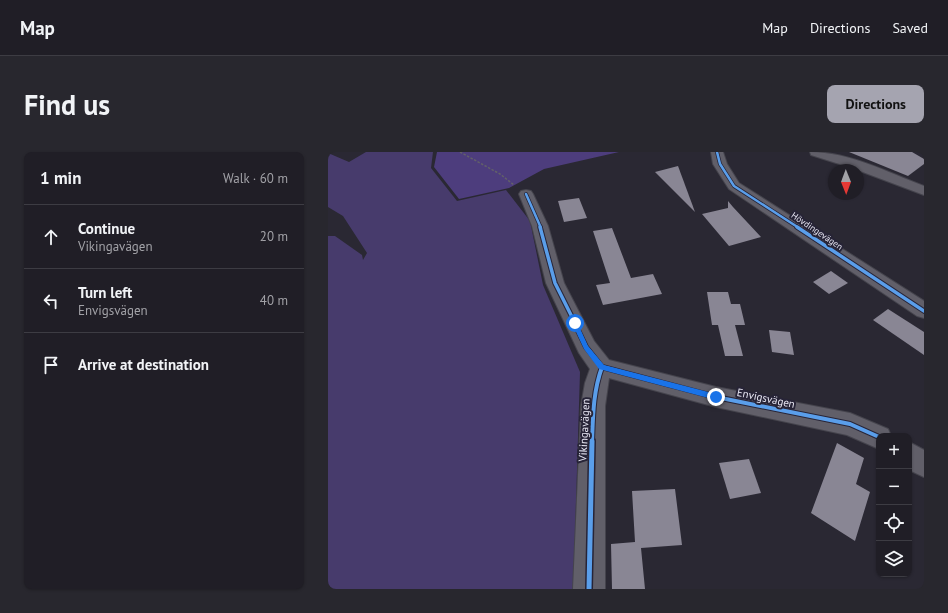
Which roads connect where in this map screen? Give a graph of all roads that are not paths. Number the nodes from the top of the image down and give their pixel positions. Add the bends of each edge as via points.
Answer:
1 (717, 152) edge
2 (816, 152) edge
3 (924, 191) edge
4 (526, 194) road end
5 (924, 311) edge
6 (602, 367) junction
7 (876, 436) edge
8 (912, 457) edge
9 (924, 464) edge
10 (589, 589) edge

1 - 5 street, Hövdingevägen via 720,164 734,186
2 - 3 street
4 - 6 street via 540,226 555,283 586,347
6 - 7 street, Envigsvägen via 716,397 850,424
6 - 10 street, Vikingavägen via 592,406
8 - 9 street

